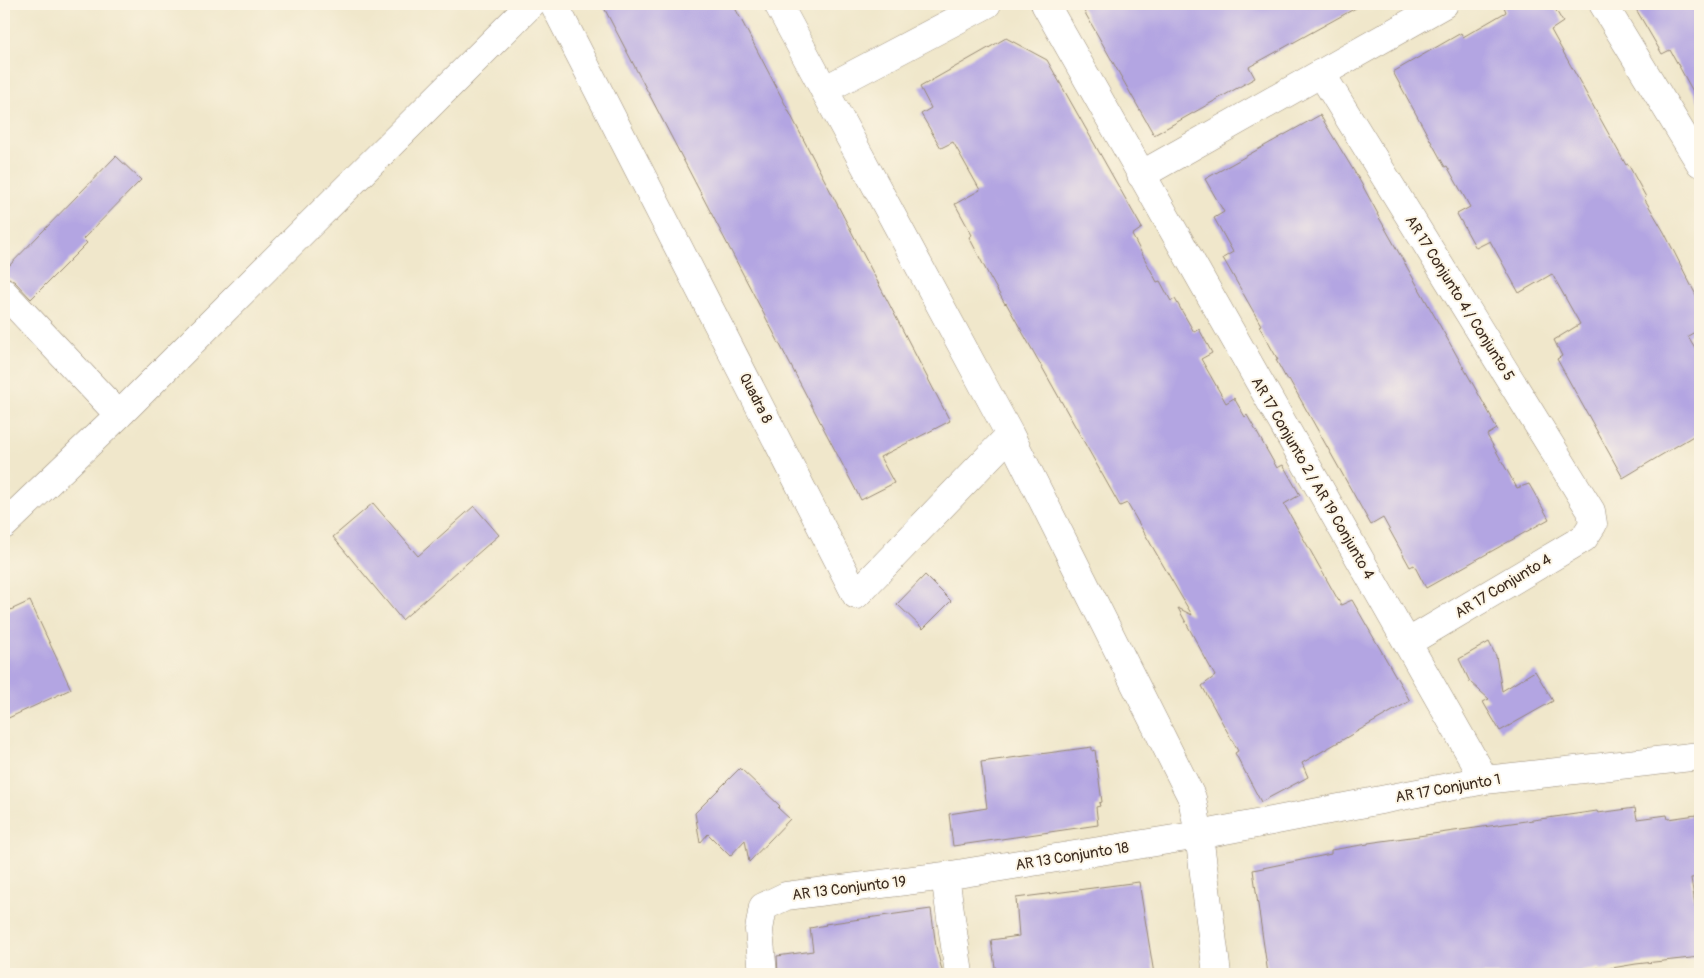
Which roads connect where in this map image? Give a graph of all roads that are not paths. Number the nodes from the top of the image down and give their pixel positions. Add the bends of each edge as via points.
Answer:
1 (531, 4) edge
2 (554, 4) edge
3 (778, 4) edge
4 (986, 4) edge
5 (1045, 4) edge
6 (1444, 4) edge
7 (1603, 4) edge
8 (1321, 73) junction
9 (824, 90) junction
10 (1700, 163) edge
11 (1141, 175) junction
12 (4, 293) edge
13 (119, 415) junction
14 (1010, 435) junction
15 (1594, 524) joint
16 (4, 525) edge
17 (1407, 643) junction
18 (1700, 756) edge
19 (1485, 780) junction
20 (1199, 835) junction
21 (945, 876) junction
22 (763, 974) edge
23 (959, 974) edge
24 (1217, 974) edge

1 - 13 street
2 - 14 street, Quadra 8 via 856,595
3 - 9 street
4 - 9 street
5 - 11 street, AR 17 Conjunto 2 / AR 19 Conjunto 4
6 - 8 street
7 - 10 street
8 - 11 street
8 - 15 street, AR 17 Conjunto 4 / Conjunto 5 via 1591,511
9 - 14 street
11 - 17 street, AR 17 Conjunto 2 / AR 19 Conjunto 4
12 - 13 street
13 - 16 street
14 - 20 street via 1192,798
15 - 17 street, AR 17 Conjunto 4 via 1584,538
17 - 19 street, AR 17 Conjunto 2 / AR 19 Conjunto 4
18 - 19 street, AR 17 Conjunto 1
19 - 20 street, AR 17 Conjunto 1
20 - 21 street, AR 13 Conjunto 18
20 - 24 street
21 - 22 street, AR 13 Conjunto 19 via 786,896 763,907 759,930
21 - 23 street

